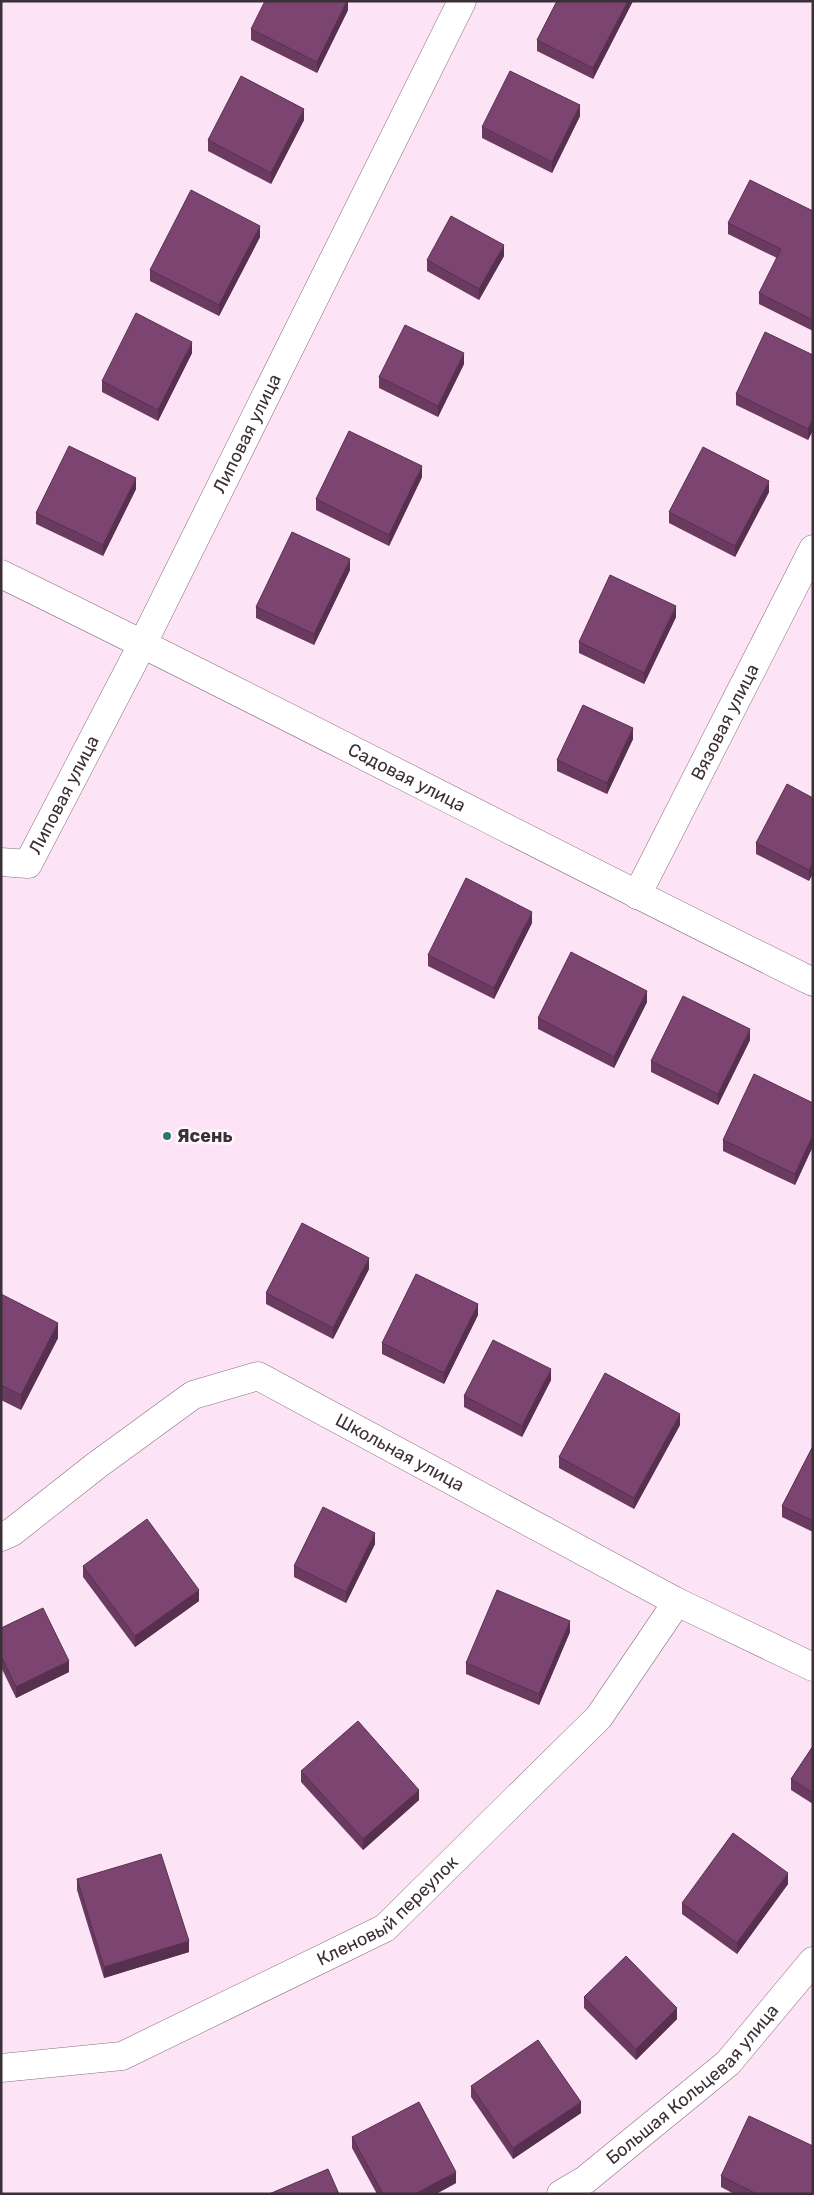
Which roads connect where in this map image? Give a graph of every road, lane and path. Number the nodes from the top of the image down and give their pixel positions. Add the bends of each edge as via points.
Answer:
1 (462, 1) edge
2 (813, 549) edge
3 (1, 574) edge
4 (143, 643) junction
5 (1, 862) edge
6 (638, 895) junction
7 (813, 982) edge
8 (1, 1537) edge
9 (676, 1602) junction
10 (813, 1668) edge
11 (813, 1961) edge
12 (1, 2068) edge
13 (561, 2194) edge

1 - 4 street, Липовая улица
2 - 6 street, Вязовая улица
3 - 4 street, Садовая улица
4 - 5 street, Липовая улица via 28,864
4 - 6 street, Садовая улица
6 - 7 street, Садовая улица
8 - 9 street, Школьная улица via 12,1532 193,1395 258,1376
9 - 10 street, Школьная улица
9 - 12 street, Кленовый переулок via 599,1717 385,1928 122,2056
11 - 13 street, Большая Кольцевая улица via 728,2063 585,2180

